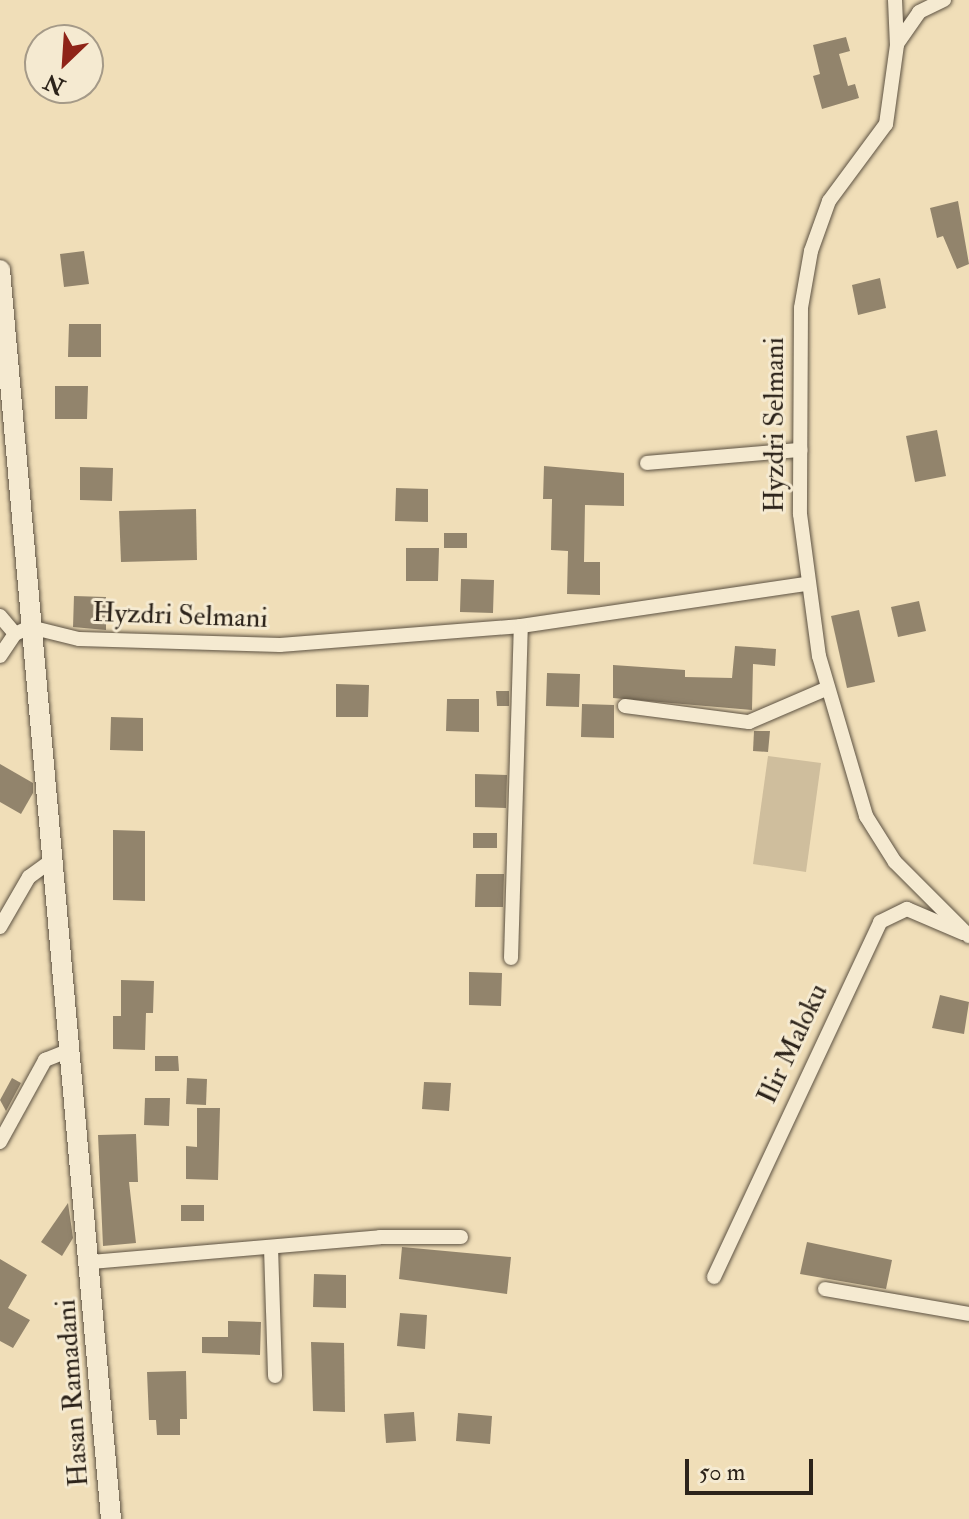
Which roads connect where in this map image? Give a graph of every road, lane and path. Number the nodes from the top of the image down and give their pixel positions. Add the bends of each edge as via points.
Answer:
1 (895, 0) edge
2 (944, 0) edge
3 (897, 45) junction
4 (0, 270) edge
5 (800, 450) junction
6 (647, 463) dead end
7 (807, 584) junction
8 (0, 616) edge
9 (521, 626) junction
10 (23, 630) junction
11 (0, 656) edge
12 (828, 688) junction
13 (625, 706) dead end
14 (52, 860) junction
15 (0, 927) edge
16 (969, 935) edge
17 (511, 958) dead end
18 (70, 1050) junction
19 (0, 1142) edge
20 (461, 1237) dead end
21 (271, 1247) junction
22 (91, 1262) junction
23 (714, 1277) dead end
24 (825, 1289) dead end
25 (969, 1314) edge
26 (275, 1376) dead end
27 (111, 1519) edge

1 - 3 street, Hyzdri Selmani
2 - 3 street via 919,12
3 - 5 street, Hyzdri Selmani via 886,124 829,201 811,251 801,308
4 - 10 main road, Hasan Ramadani
5 - 6 street
5 - 7 street, Hyzdri Selmani
7 - 9 street, Hyzdri Selmani
7 - 12 street, Ilir Maloku
8 - 10 street
9 - 10 street, Hyzdri Selmani via 219,647 79,639
9 - 17 street
10 - 11 street
10 - 14 main road, Hasan Ramadani
12 - 13 street via 749,722
12 - 16 street, Ilir Maloku via 855,785 879,841
14 - 15 street via 29,877
14 - 18 main road, Hasan Ramadani
16 - 23 street, Ilir Maloku via 907,909 880,922
18 - 19 street via 45,1060
18 - 22 main road, Hasan Ramadani
20 - 21 street, Hasan Ramadani
21 - 22 street, Hasan Ramadani
21 - 26 street
22 - 27 main road, Hasan Ramadani
24 - 25 street

